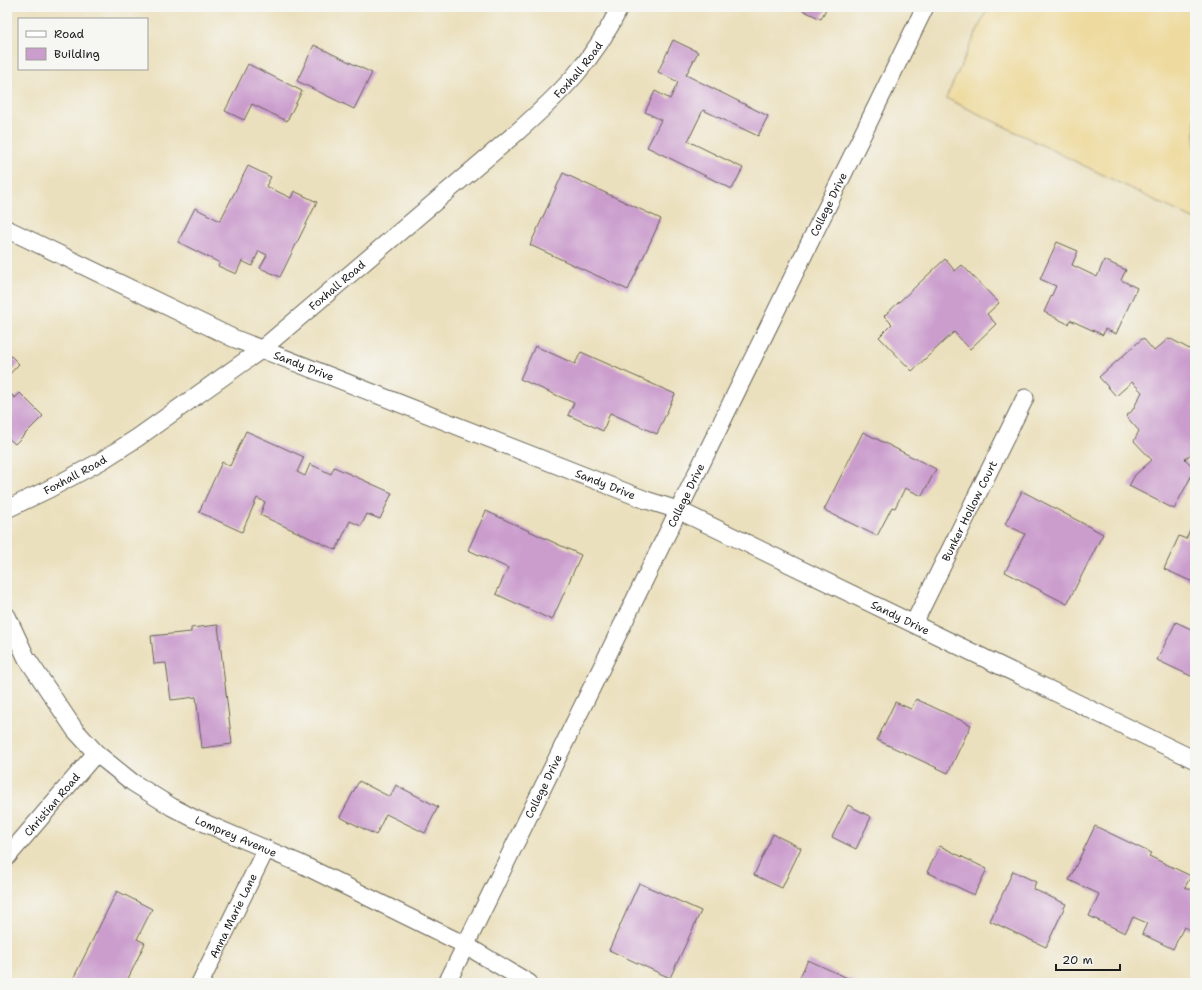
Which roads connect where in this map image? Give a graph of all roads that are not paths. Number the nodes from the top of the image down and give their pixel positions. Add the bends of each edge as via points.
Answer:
1 (925, 7) edge
2 (614, 9) edge
3 (7, 229) edge
4 (262, 349) junction
5 (1025, 398) dead end
6 (7, 509) edge
7 (678, 510) junction
8 (7, 616) edge
9 (914, 623) junction
10 (96, 752) junction
11 (1195, 760) edge
12 (266, 849) junction
13 (7, 857) edge
14 (465, 945) junction
15 (200, 983) edge
16 (447, 983) edge
17 (529, 983) edge

1 - 7 street, College Drive
2 - 4 street, Foxhall Road via 592,55 552,102
3 - 4 street, Sandy Drive via 233,338
4 - 6 street, Foxhall Road via 113,454
4 - 7 street, Sandy Drive via 646,500
5 - 9 street, Bunker Hollow Court
7 - 9 street, Sandy Drive
7 - 14 street, College Drive
8 - 10 street, Lomprey Avenue via 26,657 50,694 75,730
9 - 11 street, Sandy Drive
10 - 12 street, Lomprey Avenue via 132,782 172,807
10 - 13 street, Christian Road
12 - 14 street, Lomprey Avenue
12 - 15 street, Anna Marie Lane
14 - 16 street, College Drive
14 - 17 street, Lomprey Avenue

